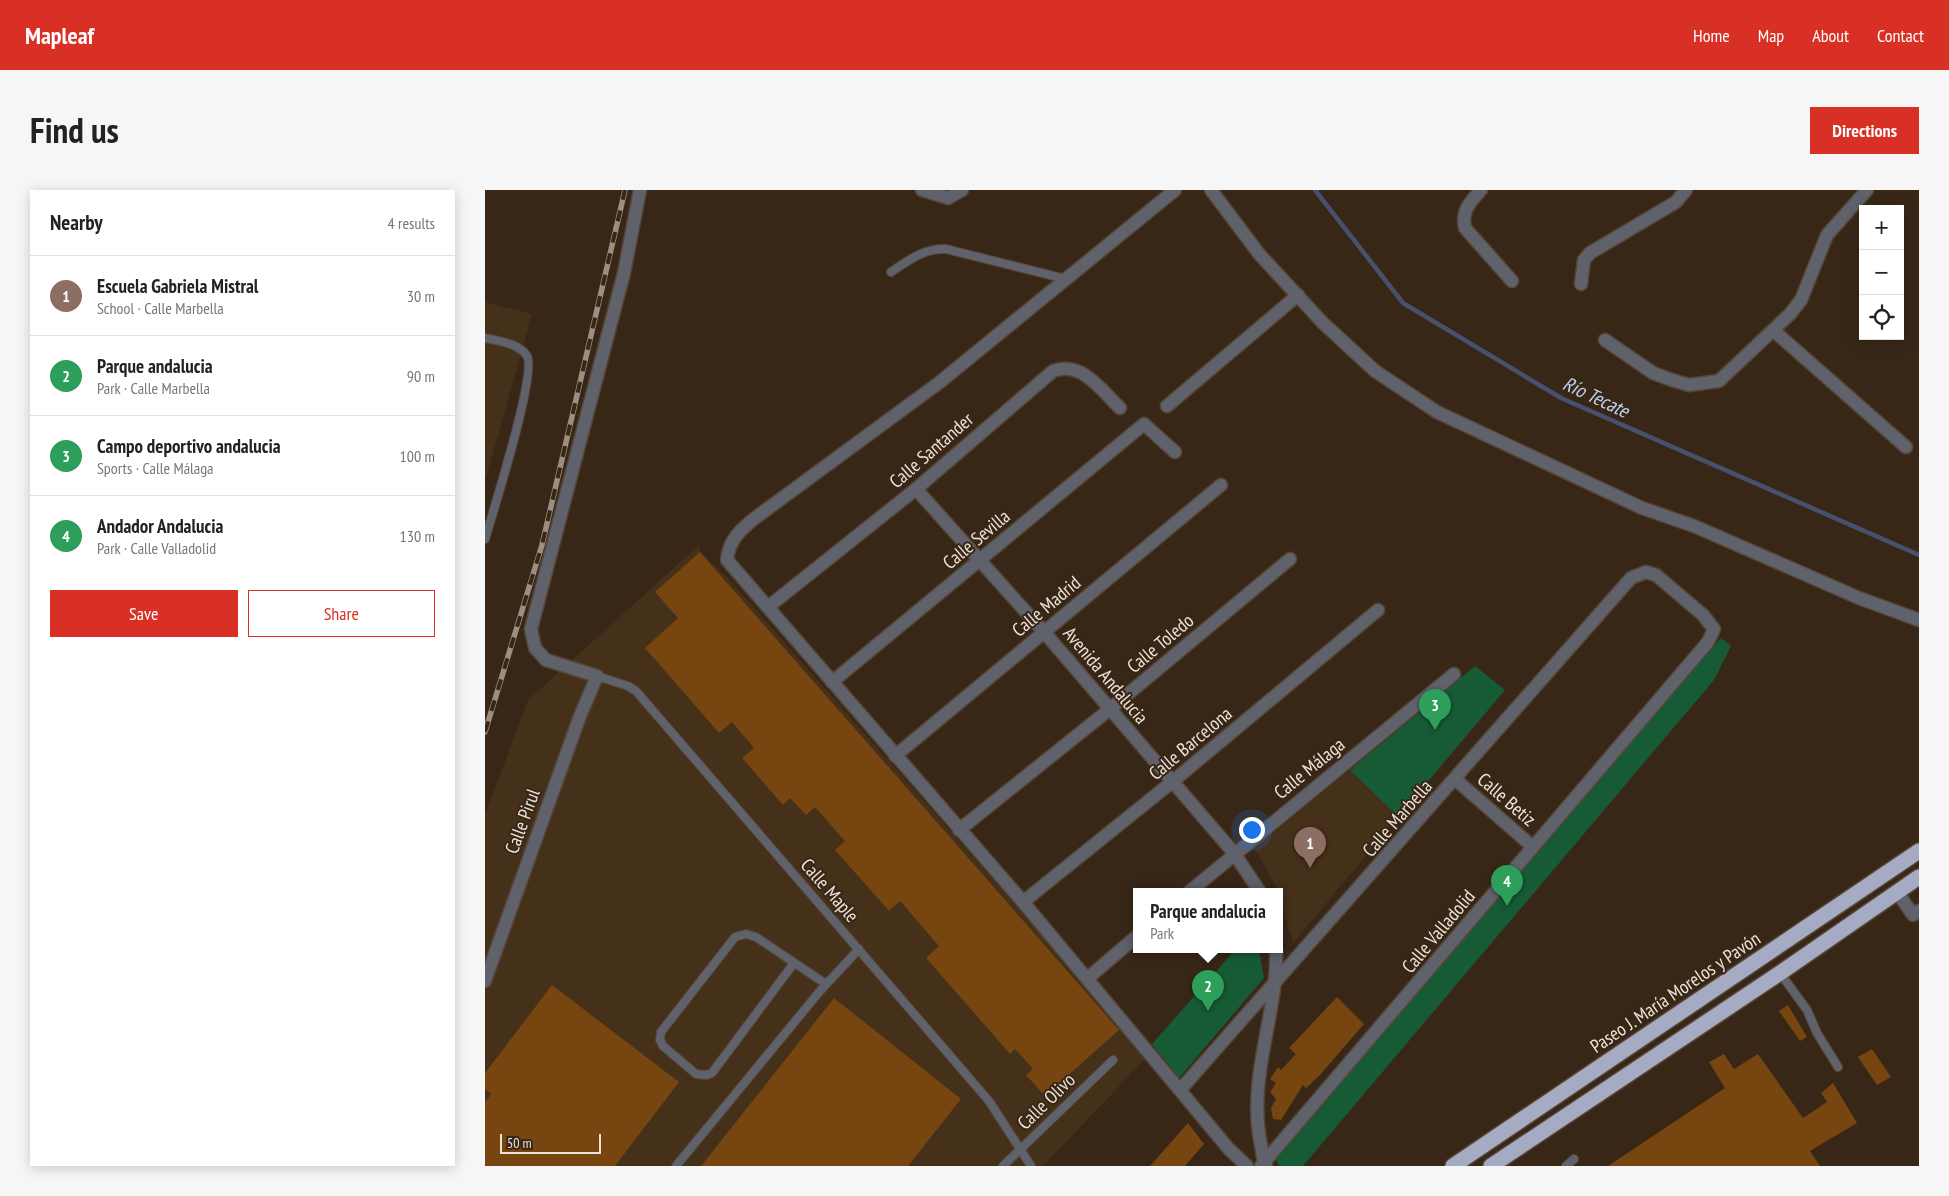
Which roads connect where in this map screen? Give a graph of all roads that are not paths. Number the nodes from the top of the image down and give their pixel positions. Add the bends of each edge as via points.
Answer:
1 (640, 190) edge
2 (922, 190) edge
3 (962, 190) edge
4 (1175, 190) edge
5 (1211, 190) edge
6 (1481, 190) edge
7 (1686, 190) edge
8 (1867, 190) edge
9 (891, 272) dead end
10 (1066, 279) junction
11 (1512, 281) dead end
12 (1581, 284) dead end
13 (1297, 295) junction
14 (1773, 330) junction
15 (485, 338) edge
16 (1605, 340) dead end
17 (1167, 406) dead end
18 (1120, 408) dead end
19 (1906, 447) dead end
20 (1175, 452) dead end
21 (1221, 485) dead end
22 (916, 489) junction
23 (485, 539) edge
24 (1290, 558) dead end
25 (979, 560) junction
26 (767, 606) junction
27 (1378, 610) dead end
28 (1919, 620) edge
29 (1714, 629) joint
30 (1044, 632) junction
31 (1454, 674) dead end
32 (597, 676) junction
33 (832, 682) junction
34 (1110, 709) junction
35 (895, 756) junction
36 (1455, 779) junction
37 (1173, 782) junction
38 (959, 830) junction
39 (1533, 847) junction
40 (1919, 851) edge
41 (1235, 853) junction
42 (1919, 878) edge
43 (1194, 888) edge
44 (1257, 888) edge
45 (1897, 892) junction
46 (1023, 902) junction
47 (1917, 916) edge
48 (1133, 939) edge
49 (859, 949) junction
50 (1276, 953) edge
51 (794, 963) junction
52 (1780, 974) junction
53 (1088, 978) junction
54 (485, 981) edge
55 (826, 984) junction
56 (1276, 984) junction
57 (1113, 1060) dead end
58 (1838, 1067) dead end
59 (1180, 1090) junction
60 (1018, 1150) junction
61 (1573, 1160) dead end
62 (1264, 1165) edge
63 (676, 1166) edge
64 (1003, 1166) edge
65 (1031, 1166) edge
66 (1247, 1166) edge
67 (1453, 1166) edge
68 (1491, 1166) edge
69 (1566, 1166) edge

1 - 32 street via 624,273 531,629 535,648 546,660
2 - 3 street via 948,198
4 - 10 street
5 - 13 street via 1255,249
6 - 11 street via 1467,207 1463,218 1465,228
7 - 12 street via 1676,202 1590,253 1584,260
8 - 14 street via 1827,235 1801,300
9 - 10 lane via 924,251 946,249
10 - 26 street via 939,382 741,530 728,548 727,560
13 - 17 street
13 - 28 street via 1375,370 1400,390 1445,417 1642,508 1694,526 1859,598
14 - 16 street via 1719,381 1702,385 1689,385 1653,373
14 - 19 street
15 - 23 lane via 519,350 528,358 530,369
18 - 22 street, Calle Santander via 1080,372 1065,368 1053,371
20 - 25 street, Calle Sevilla via 1144,424
21 - 30 street, Calle Madrid
22 - 25 street, Avenida Andalucia
22 - 26 street, Calle Santander
24 - 34 street, Calle Toledo
25 - 30 street, Avenida Andalucia
25 - 33 street, Calle Sevilla
26 - 33 street
27 - 37 street, Calle Barcelona
29 - 36 street, Calle Marbella via 1703,615 1656,575 1642,572 1625,585
29 - 39 street, Calle Valladolid via 1708,642
30 - 34 street, Avenida Andalucia
30 - 35 street, Calle Madrid
31 - 41 street, Calle Málaga
32 - 49 lane, Calle Maple via 636,691
32 - 54 street, Calle Pirul
33 - 35 street
34 - 37 street, Avenida Andalucia
34 - 38 street, Calle Toledo
35 - 38 street
36 - 39 street, Calle Betiz
36 - 56 street, Calle Marbella
37 - 41 street, Avenida Andalucia
37 - 46 street, Calle Barcelona
38 - 46 street
39 - 62 street, Calle Valladolid
40 - 67 highway, Paseo J. María Morelos y Pavón
41 - 43 street, Calle Málaga
41 - 44 street, Avenida Andalucia
42 - 45 highway
45 - 47 street
45 - 52 highway
46 - 53 street
48 - 53 street
49 - 55 lane
49 - 60 lane, Calle Maple via 989,1102
50 - 56 street
51 - 51 lane via 757,937 746,934 735,937 661,1032 663,1046 696,1074 712,1072
51 - 55 lane
52 - 58 lane via 1807,1010
52 - 68 highway
53 - 59 street
55 - 63 lane
56 - 59 street, Calle Marbella
56 - 62 street via 1259,1068 1259,1132
57 - 60 lane, Calle Olivo
59 - 66 street
60 - 64 lane, Calle Olivo
60 - 65 lane, Calle Maple
61 - 69 lane

